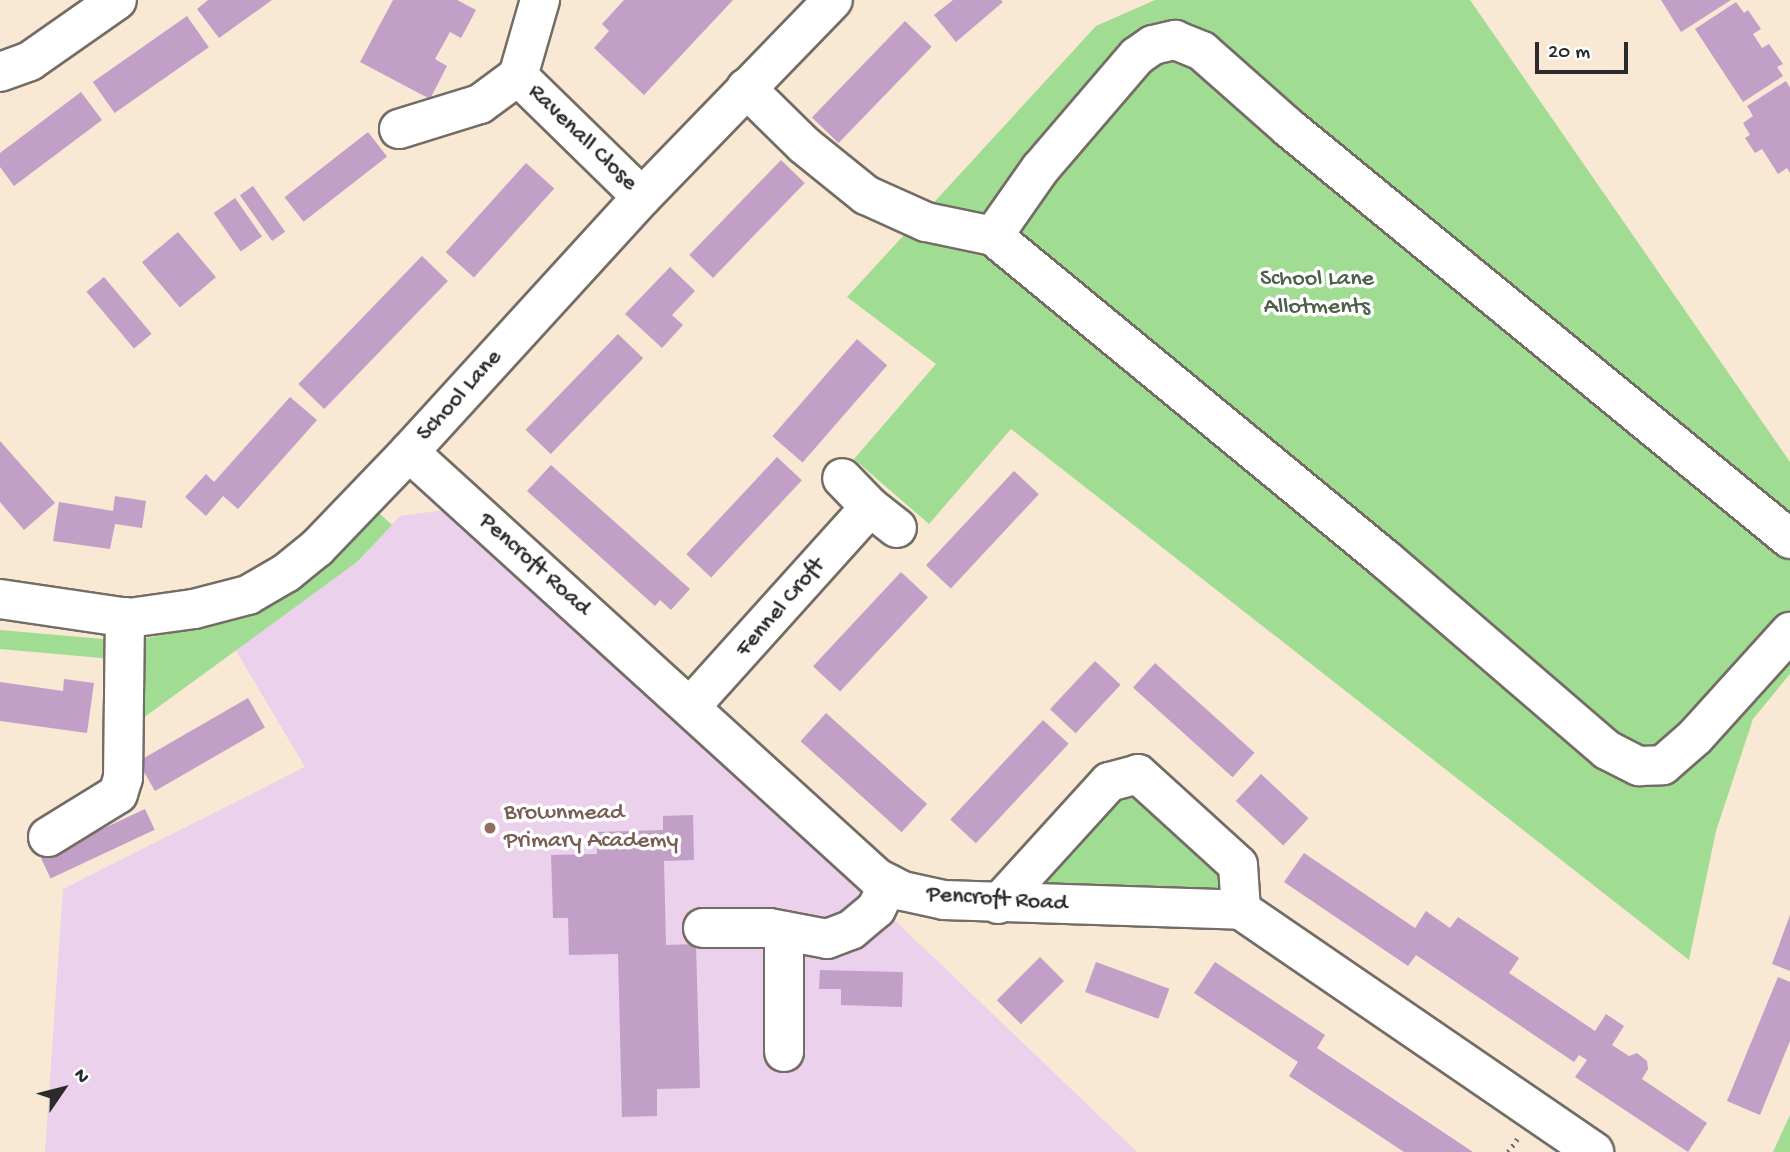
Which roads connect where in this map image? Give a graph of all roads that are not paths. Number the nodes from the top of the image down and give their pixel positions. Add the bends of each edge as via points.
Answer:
1 (117, 0) edge
2 (540, 0) edge
3 (832, 0) edge
4 (0, 72) edge
5 (518, 76) junction
6 (746, 88) junction
7 (400, 129) dead end
8 (642, 197) junction
9 (993, 236) junction
10 (409, 452) junction
11 (842, 478) dead end
12 (1790, 539) edge
13 (0, 599) edge
14 (125, 617) junction
15 (1790, 632) edge
16 (690, 708) junction
17 (48, 837) dead end
18 (889, 884) junction
19 (998, 904) junction
20 (1241, 910) junction
21 (703, 928) dead end
22 (784, 931) junction
23 (784, 1052) dead end
24 (1594, 1152) edge

1 - 4 street via 30,61
2 - 5 street, Ravenall Close
3 - 6 street, School Lane
5 - 7 street via 480,104
5 - 8 street, Ravenall Close
6 - 8 street, School Lane
6 - 9 street via 804,145 866,195 926,222
8 - 10 street, School Lane
9 - 12 street via 1040,169 1137,56 1175,40 1202,51 1289,128
9 - 15 street via 1385,559 1607,750 1639,766 1663,765 1679,751
10 - 14 street, School Lane via 317,548 286,573 248,595 194,609
10 - 16 street, Pencroft Road
11 - 16 street, Fennel Croft via 884,517
13 - 14 street, School Lane
14 - 17 street via 123,778 118,794
16 - 18 street, Pencroft Road
18 - 19 street, Pencroft Road via 944,900
18 - 22 street via 876,909 851,930 827,939
19 - 20 street, Pencroft Road
19 - 20 street via 1109,782 1138,774 1238,864
20 - 24 street
21 - 22 street
22 - 23 street

